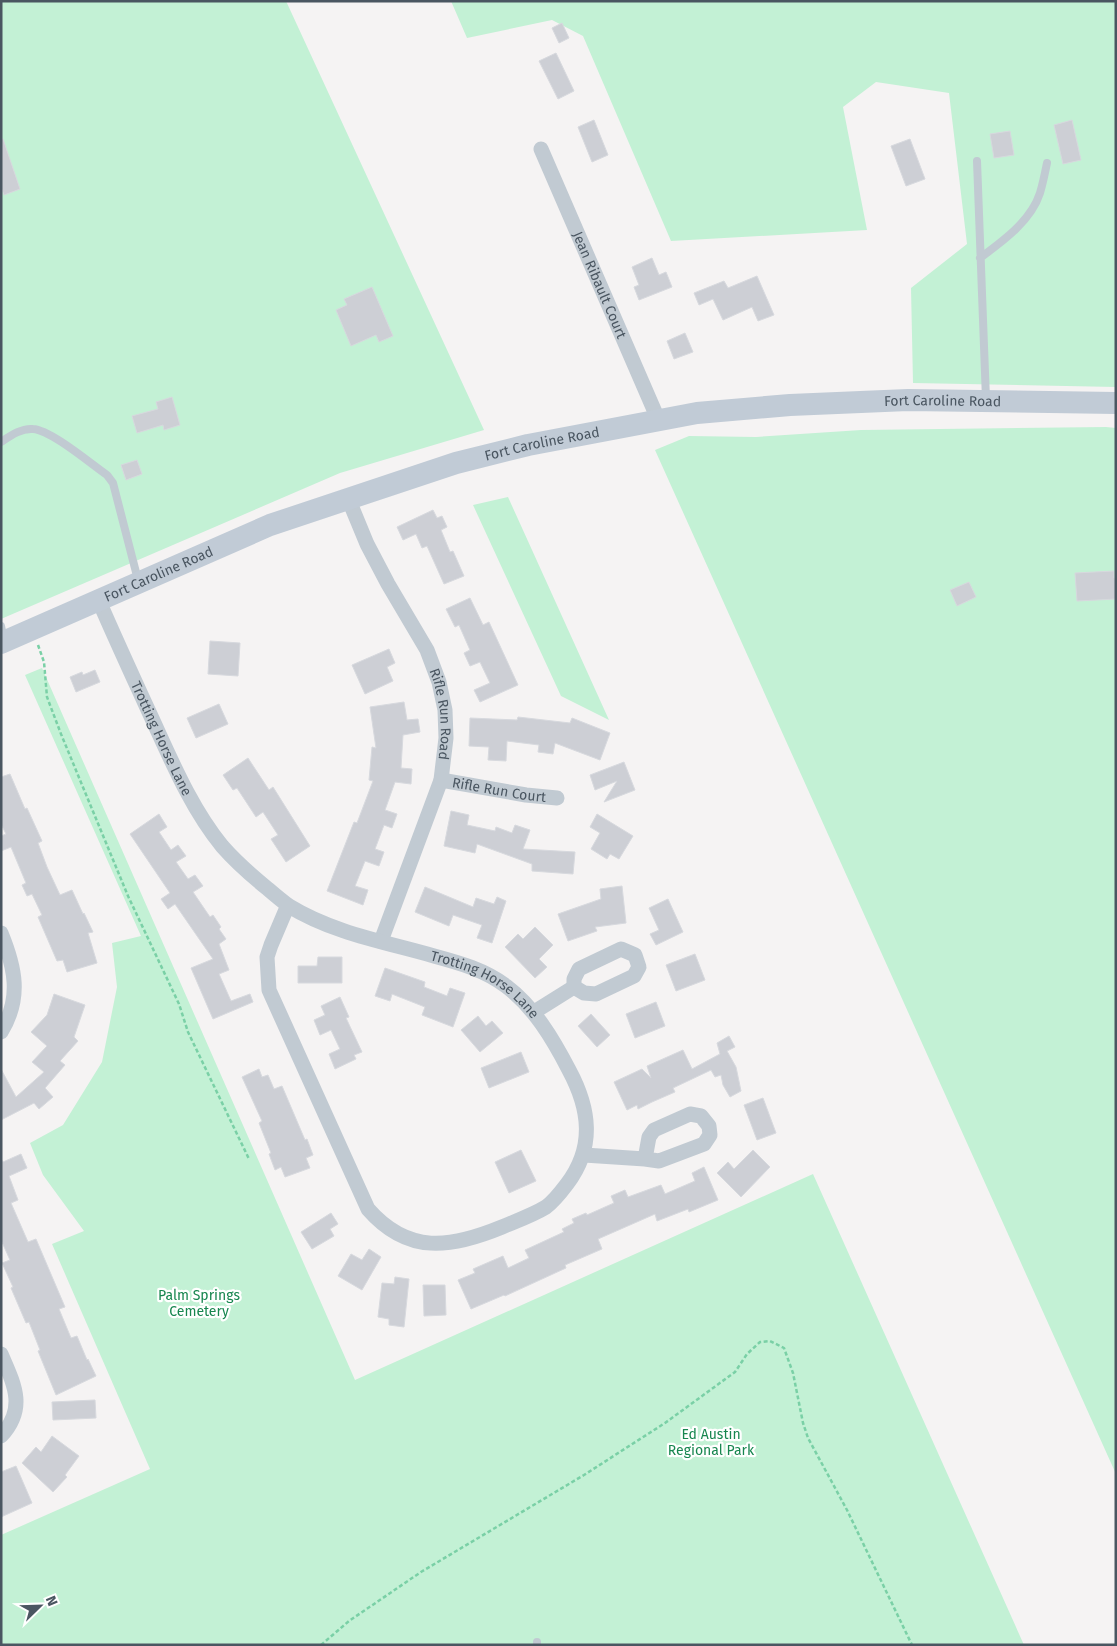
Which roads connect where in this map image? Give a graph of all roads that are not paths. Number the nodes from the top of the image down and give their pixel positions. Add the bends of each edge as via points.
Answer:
1 (541, 149) dead end
2 (977, 161) dead end
3 (1047, 163) dead end
4 (980, 258) junction
5 (986, 401) junction
6 (1116, 403) edge
7 (658, 419) junction
8 (1, 442) edge
9 (348, 498) junction
10 (139, 582) junction
11 (99, 601) junction
12 (2, 637) edge
13 (442, 780) junction
14 (557, 798) dead end
15 (288, 905) junction
16 (1, 933) edge
17 (381, 941) junction
18 (574, 987) dead end
19 (534, 1012) junction
20 (1, 1032) edge
21 (584, 1155) junction
22 (645, 1159) dead end
23 (1, 1354) edge
24 (1, 1436) edge

1 - 7 street, Jean Ribault Court
2 - 4 lane
3 - 4 lane via 1040,194 1028,215
4 - 5 lane
5 - 6 street, Fort Caroline Road
5 - 7 street, Fort Caroline Road via 807,404 697,412
7 - 9 street, Fort Caroline Road via 456,463
8 - 10 lane via 10,435 34,429 50,434 107,476 113,483
9 - 10 street, Fort Caroline Road via 270,525
9 - 13 street, Rifle Run Road via 367,544 427,650 439,682 446,738
10 - 11 street, Fort Caroline Road
11 - 12 street, Fort Caroline Road via 31,630
11 - 15 street, Trotting Horse Lane via 176,772 202,817 238,864
13 - 14 street, Rifle Run Court
13 - 17 street, Rifle Run Road
15 - 17 street, Trotting Horse Lane via 321,922
15 - 21 street via 267,958 269,990 368,1209 385,1225 408,1239 428,1243 477,1237 545,1207 570,1180
16 - 20 street via 10,955 15,994
17 - 19 street, Trotting Horse Lane via 475,967 506,985
18 - 19 street
19 - 21 street, Trotting Horse Lane via 570,1071 580,1095 586,1117
21 - 22 street
23 - 24 street via 13,1382 17,1404 9,1427

